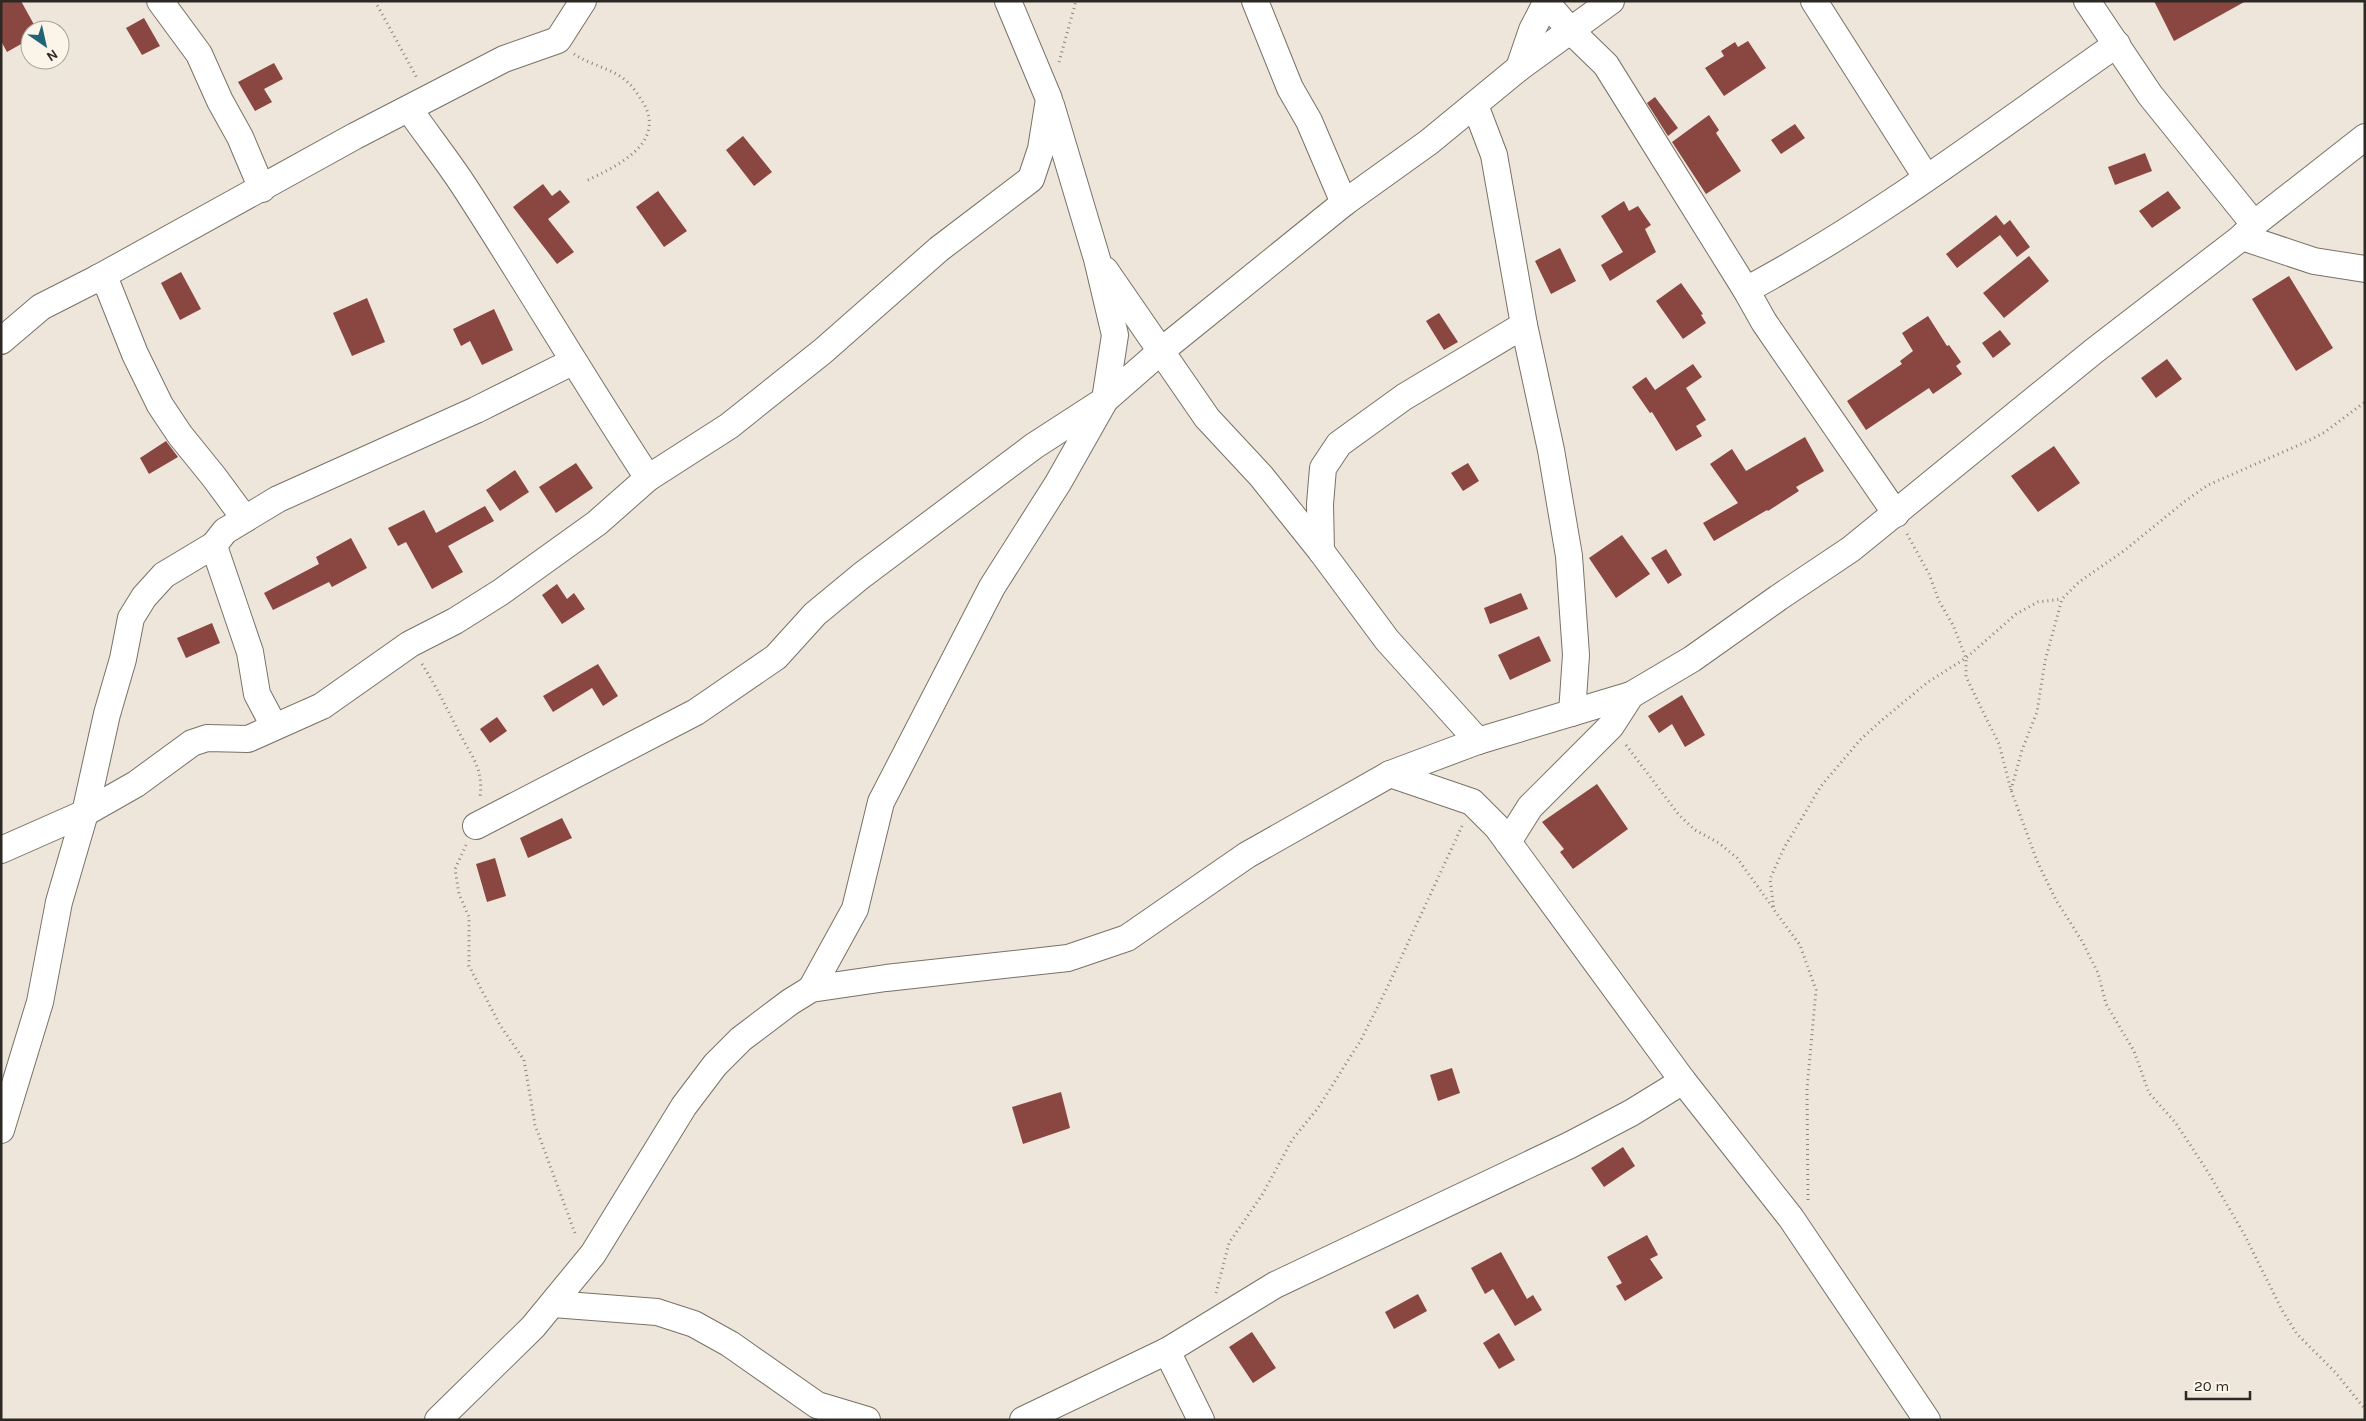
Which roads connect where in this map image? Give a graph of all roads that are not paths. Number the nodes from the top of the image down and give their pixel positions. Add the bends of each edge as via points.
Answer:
1 (160, 1) edge
2 (583, 1) edge
3 (1008, 1) edge
4 (1255, 1) edge
5 (1611, 1) edge
6 (1814, 1) edge
7 (1546, 2) edge
8 (2091, 3) edge
9 (1570, 30) junction
10 (2117, 44) junction
11 (1519, 68) junction
12 (1049, 99) junction
13 (418, 104) junction
14 (1475, 105) junction
15 (2365, 137) edge
16 (1926, 176) junction
17 (262, 189) junction
18 (1344, 203) junction
19 (2248, 230) junction
20 (1097, 259) junction
21 (2365, 269) edge
22 (98, 278) junction
23 (1746, 290) junction
24 (1524, 325) junction
25 (1, 341) edge
26 (1161, 351) junction
27 (572, 362) junction
28 (1105, 400) junction
29 (648, 478) junction
30 (1896, 514) junction
31 (245, 519) junction
32 (214, 544) junction
33 (1321, 551) junction
34 (1631, 695) junction
35 (1572, 713) junction
36 (274, 726) junction
37 (1478, 741) junction
38 (1390, 774) junction
39 (85, 813) junction
40 (476, 826) road end
41 (1508, 842) junction
42 (1, 850) edge
43 (811, 989) junction
44 (1683, 1081) junction
45 (1, 1130) edge
46 (553, 1304) junction
47 (1167, 1351) junction
48 (438, 1420) edge
49 (867, 1420) edge
50 (1023, 1420) edge
51 (1201, 1420) edge
52 (1927, 1420) edge

1 - 17 street via 199,54
2 - 13 street via 558,40 504,59
3 - 12 street
4 - 18 street via 1290,88 1309,121
5 - 9 street
6 - 16 street
7 - 9 street
7 - 11 street
8 - 10 street
9 - 11 street
9 - 23 street via 1606,65
10 - 16 street
10 - 19 street
11 - 14 street
12 - 20 street
12 - 29 street via 1041,149 1031,179 940,249 823,351 736,420
13 - 17 street
13 - 27 street
14 - 18 street
14 - 24 street via 1494,155
15 - 19 street
16 - 23 street via 1875,214
17 - 22 street
18 - 26 street
19 - 21 street via 2314,261
19 - 30 street via 2094,351
20 - 26 street
20 - 28 street via 1115,335
22 - 25 street via 41,307
22 - 31 street via 108,286 160,405
23 - 30 street via 1764,322
24 - 33 street via 1404,398 1339,444 1323,468
24 - 35 street via 1551,450 1569,556 1576,655
26 - 28 street
26 - 33 street via 1208,418 1261,476
27 - 29 street
27 - 31 street via 476,410 278,499
28 - 40 street via 1034,446 862,576 815,614 776,657 732,688 648,739
28 - 43 street via 992,587 881,802 855,909
29 - 36 street via 598,523 501,592 410,644 322,706
30 - 34 street via 1692,660
31 - 32 street via 225,531
32 - 36 street via 238,624 250,652 257,694
32 - 39 street via 164,575 131,618
33 - 37 street via 1387,640
34 - 35 street
34 - 41 street via 1611,726 1530,807
35 - 37 street
36 - 39 street via 248,739 207,738 192,743 136,784
37 - 38 street
38 - 41 street via 1472,802
38 - 43 street via 1247,854 1127,938 1068,958
39 - 42 street
39 - 45 street via 59,902 40,1002
41 - 44 street
43 - 46 street via 741,1039 715,1065 684,1106 586,1263
44 - 47 street via 1570,1145 1275,1285
44 - 52 street via 1791,1218
46 - 48 street
46 - 49 street via 657,1312 694,1324 730,1344 817,1405
47 - 50 street
47 - 51 street

